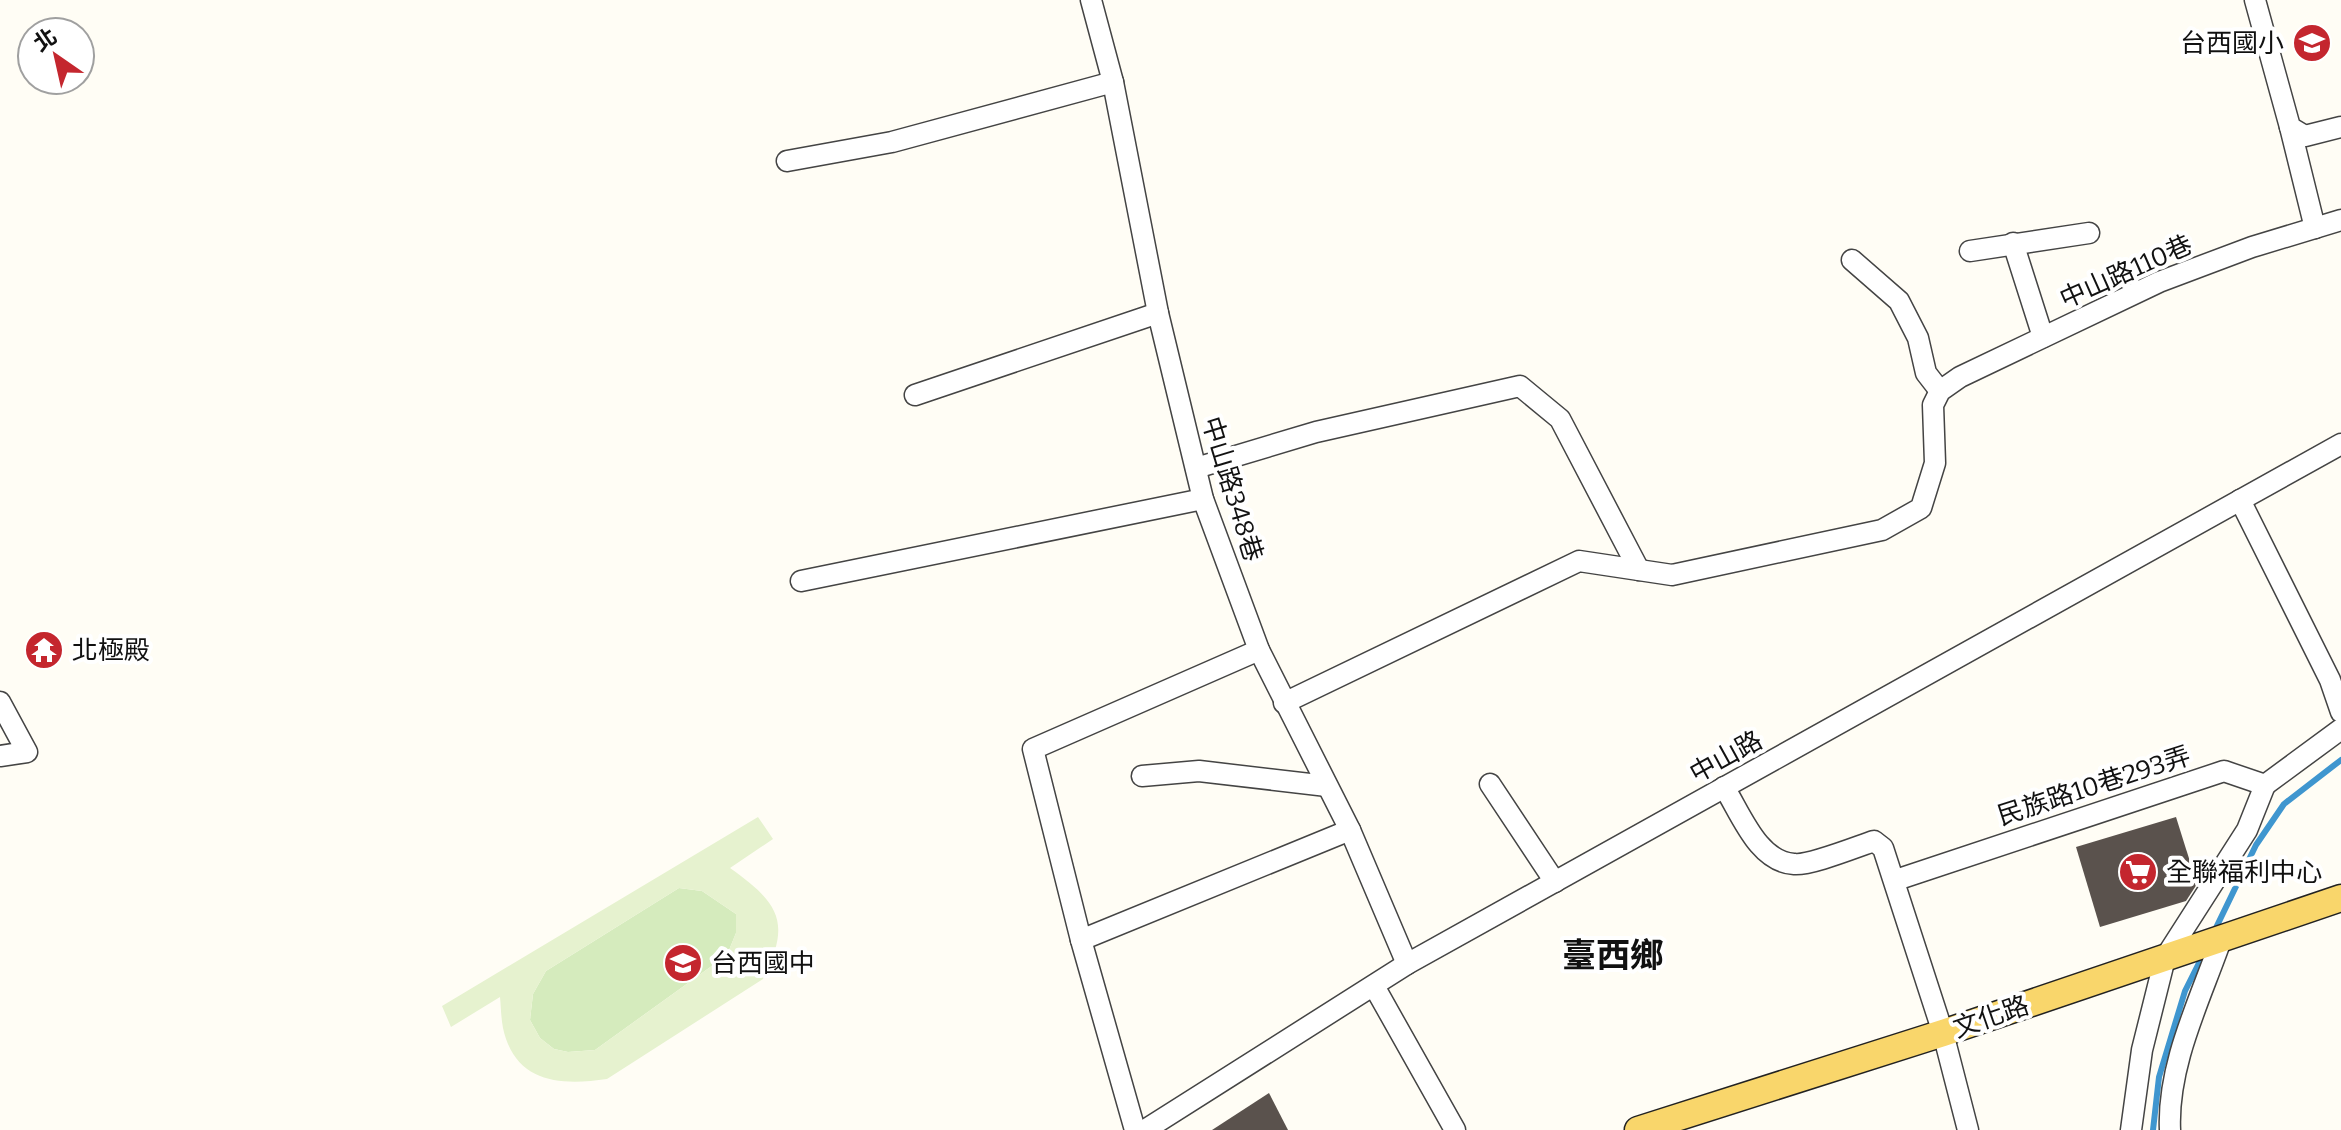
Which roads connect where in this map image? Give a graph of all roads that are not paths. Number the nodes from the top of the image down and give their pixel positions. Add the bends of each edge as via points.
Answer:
1 (1091, 0) edge
2 (2255, 0) edge
3 (1113, 82) junction
4 (2341, 127) edge
5 (2297, 131) junction
6 (787, 161) dead end
7 (2341, 220) edge
8 (2315, 228) junction
9 (2089, 233) dead end
10 (2013, 243) junction
11 (1970, 251) dead end
12 (1852, 260) dead end
13 (1158, 313) junction
14 (2043, 337) junction
15 (1940, 391) junction
16 (915, 395) dead end
17 (2341, 444) edge
18 (1196, 468) junction
19 (1203, 499) junction
20 (2240, 500) junction
21 (1639, 570) junction
22 (801, 581) dead end
23 (1259, 650) junction
24 (0, 702) edge
25 (1284, 703) junction
26 (2341, 712) edge
27 (2341, 729) edge
28 (0, 756) edge
29 (1142, 776) dead end
30 (1490, 784) dead end
31 (2265, 785) junction
32 (1327, 786) junction
33 (1724, 787) junction
34 (1350, 830) junction
35 (1896, 880) junction
36 (1555, 882) junction
37 (2341, 898) edge
38 (1081, 940) junction
39 (2212, 943) junction
40 (2165, 958) junction
41 (1407, 964) junction
42 (1374, 986) junction
43 (1943, 1033) junction
44 (1135, 1130) edge
45 (1145, 1130) edge
46 (1455, 1130) edge
47 (1638, 1130) edge
48 (1968, 1130) edge
49 (2131, 1130) edge
50 (2170, 1130) edge

1 - 3 street, 中山路348巷
2 - 5 street
3 - 6 street via 892,142
3 - 13 street, 中山路348巷
4 - 5 street
5 - 8 street
7 - 8 street, 中山路110巷
8 - 14 street, 中山路110巷 via 2159,282
9 - 10 street
10 - 11 street
10 - 14 street
12 - 15 street via 1899,301 1918,338 1926,373
13 - 16 street
13 - 18 street, 中山路348巷
14 - 15 street, 中山路110巷
15 - 21 street via 1933,405 1935,463 1921,508 1903,520 1882,530 1672,575
17 - 20 street, 中山路
18 - 19 street, 中山路348巷
18 - 21 street via 1316,432 1520,386 1560,419
19 - 22 street
19 - 23 street, 中山路348巷
20 - 26 street
20 - 33 street, 中山路
21 - 25 street via 1579,561
23 - 25 street, 中山路348巷
23 - 38 street via 1033,749
24 - 28 street via 27,752
25 - 32 street, 中山路348巷
27 - 31 street
29 - 32 street via 1199,771
30 - 36 street
31 - 35 street, 民族路10巷293弄 via 2224,771
31 - 40 street via 2247,830
32 - 34 street, 中山路348巷
33 - 35 street via 1773,859 1796,865 1874,841 1883,848
33 - 36 street, 中山路
34 - 38 street
34 - 41 street, 中山路348巷
35 - 43 street
36 - 41 street, 中山路
37 - 39 main road, 文化路
38 - 44 street
39 - 40 main road, 文化路
39 - 50 street via 2179,1058
40 - 43 main road, 文化路
40 - 49 street via 2142,1050
41 - 42 street, 中山路
42 - 45 street, 中山路
42 - 46 street
43 - 47 main road, 文化路
43 - 48 street

